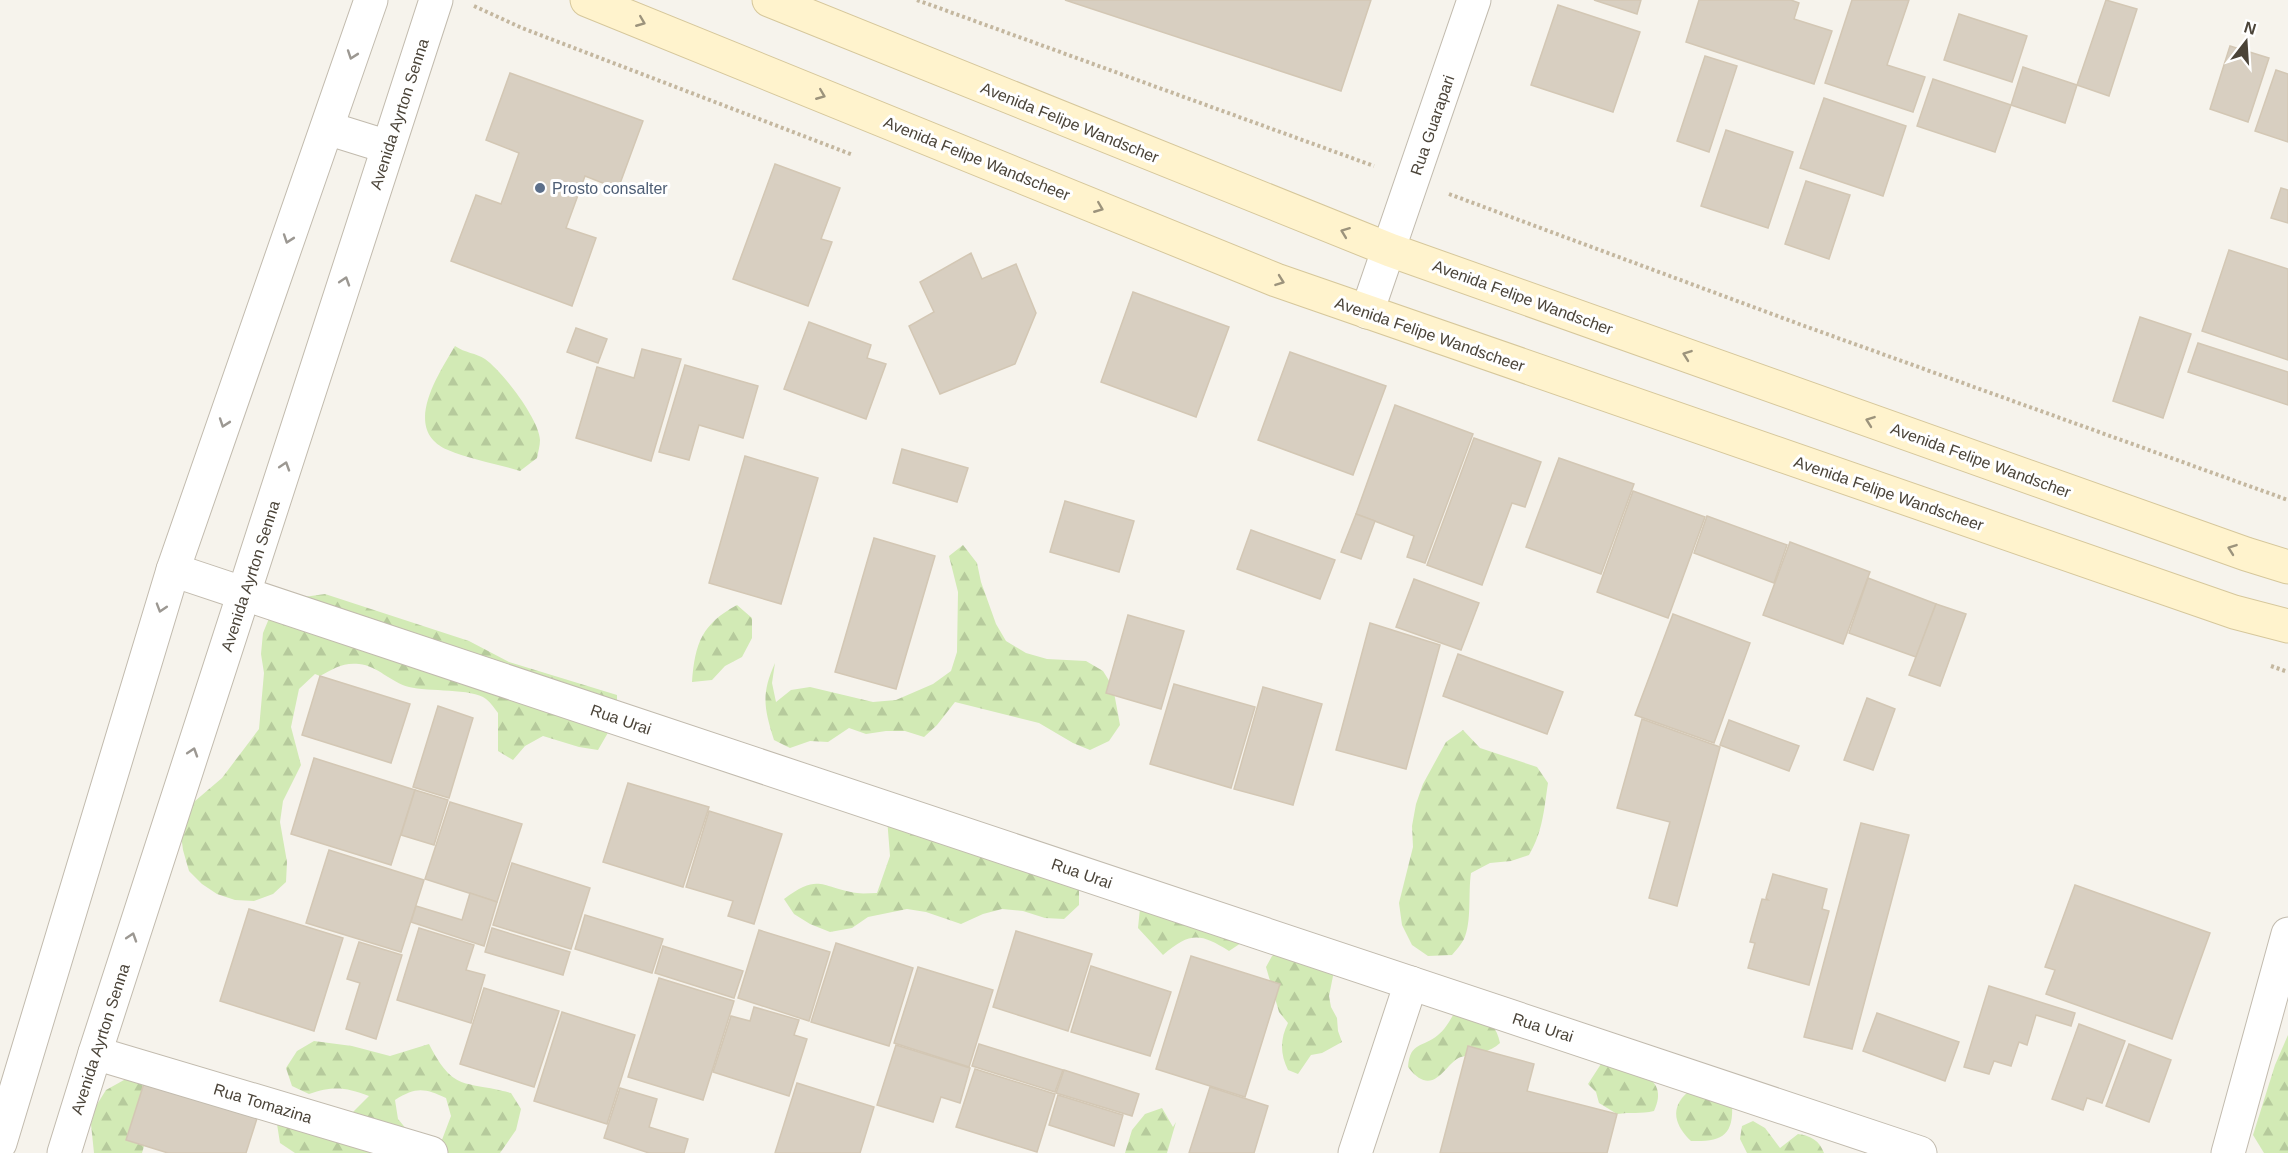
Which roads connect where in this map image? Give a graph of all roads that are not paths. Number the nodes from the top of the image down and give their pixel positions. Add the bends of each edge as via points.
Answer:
1 (371, 0) edge
2 (436, 0) edge
3 (586, 0) edge
4 (769, 0) edge
5 (1474, 0) edge
6 (327, 128) junction
7 (388, 147) junction
8 (1390, 250) junction
9 (1367, 312) junction
10 (2288, 567) edge
11 (172, 570) junction
12 (245, 592) junction
13 (2288, 626) edge
14 (2288, 934) edge
15 (1412, 983) junction
16 (95, 1053) junction
17 (0, 1143) edge
18 (64, 1153) edge
19 (431, 1153) edge
20 (1355, 1153) edge
21 (1920, 1153) edge
22 (2228, 1153) edge

1 -> 6 street
2 - 7 street, Avenida Ayrton Senna
3 -> 9 main road, Avenida Felipe Wandscheer via 1276,280
8 -> 4 main road, Avenida Felipe Wandscher
5 - 8 street, Rua Guarapari
6 - 7 street
6 -> 11 street
12 -> 7 street, Avenida Ayrton Senna
8 - 9 street, Rua Guarapari
10 -> 8 main road, Avenida Felipe Wandscher
9 - 13 main road, Avenida Felipe Wandscheer via 2234,612
11 - 12 street, Rua Urai
11 -> 17 street
12 - 15 street, Rua Urai
16 -> 12 street, Avenida Ayrton Senna
14 - 22 street
15 - 20 street
15 - 21 street, Rua Urai
16 - 18 street, Avenida Ayrton Senna
16 - 19 street, Rua Tomazina

